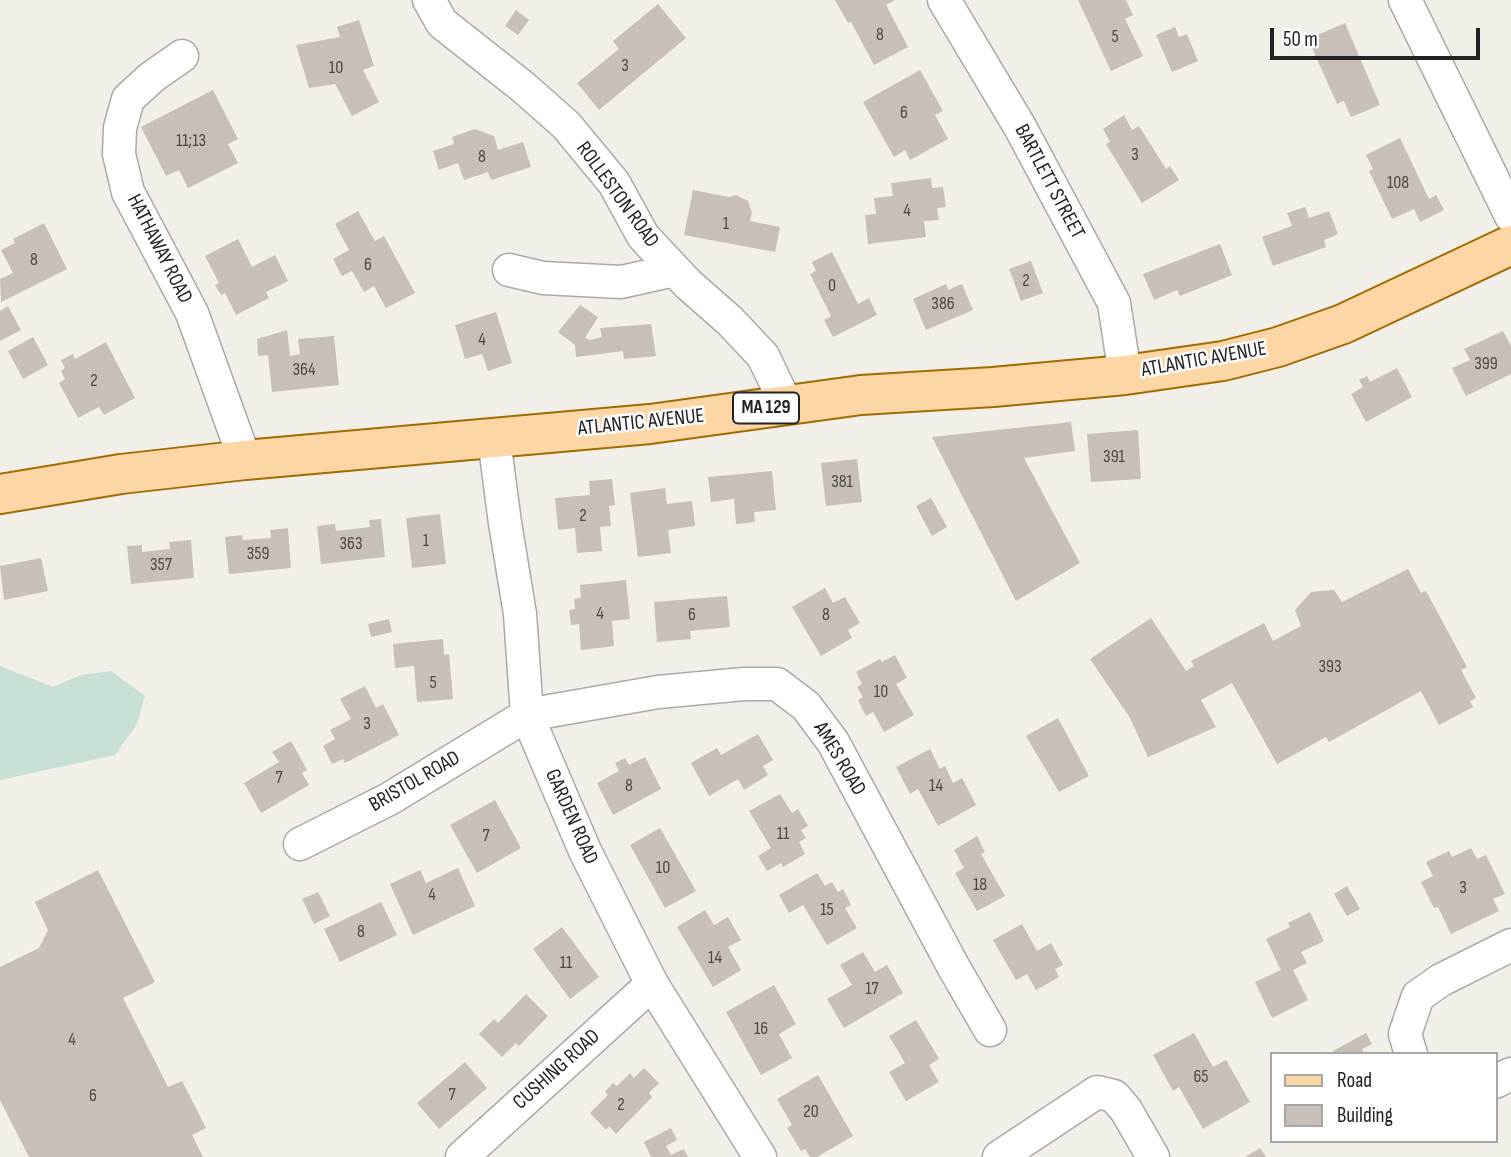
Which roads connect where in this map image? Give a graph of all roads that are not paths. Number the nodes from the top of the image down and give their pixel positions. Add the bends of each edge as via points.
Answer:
1 (429, 0) edge
2 (944, 0) edge
3 (1405, 0) edge
4 (182, 56) dead end
5 (1511, 215) edge
6 (1511, 244) edge
7 (509, 270) dead end
8 (676, 270) junction
9 (1125, 375) junction
10 (787, 406) junction
11 (494, 439) junction
12 (245, 460) junction
13 (0, 494) edge
14 (527, 715) junction
15 (300, 844) dead end
16 (1511, 946) edge
17 (652, 984) junction
18 (990, 1030) dead end
19 (1410, 1052) edge
20 (462, 1157) edge
21 (760, 1157) edge
22 (999, 1157) edge
23 (1153, 1157) edge

1 - 8 street, ROLLESTON ROAD via 442,23 566,125 614,183 643,236
2 - 9 street, BARTLETT STREET via 1020,127 1114,303
3 - 5 street
4 - 12 street, HATHAWAY ROAD via 128,99 119,154 128,192 192,313
6 - 9 main road, ATLANTIC AVENUE / MA 129 via 1343,324 1278,347 1223,361
7 - 8 street via 543,278 621,282
8 - 10 street, ROLLESTON ROAD via 764,356
9 - 10 main road, ATLANTIC AVENUE / MA 129 via 861,395
10 - 11 main road, ATLANTIC AVENUE / MA 129
11 - 12 main road, ATLANTIC AVENUE / MA 129
11 - 14 street, GARDEN ROAD via 520,614
12 - 13 main road, ATLANTIC AVENUE / MA 129
14 - 15 street, BRISTOL ROAD via 389,799
14 - 17 street, GARDEN ROAD via 585,851
14 - 18 street, AMES ROAD via 658,692 777,684 806,706 833,742
16 - 19 street via 1441,979 1418,996 1405,1034
17 - 20 street, CUSHING ROAD
17 - 21 street, GARDEN ROAD
22 - 23 street via 1097,1092 1114,1096

